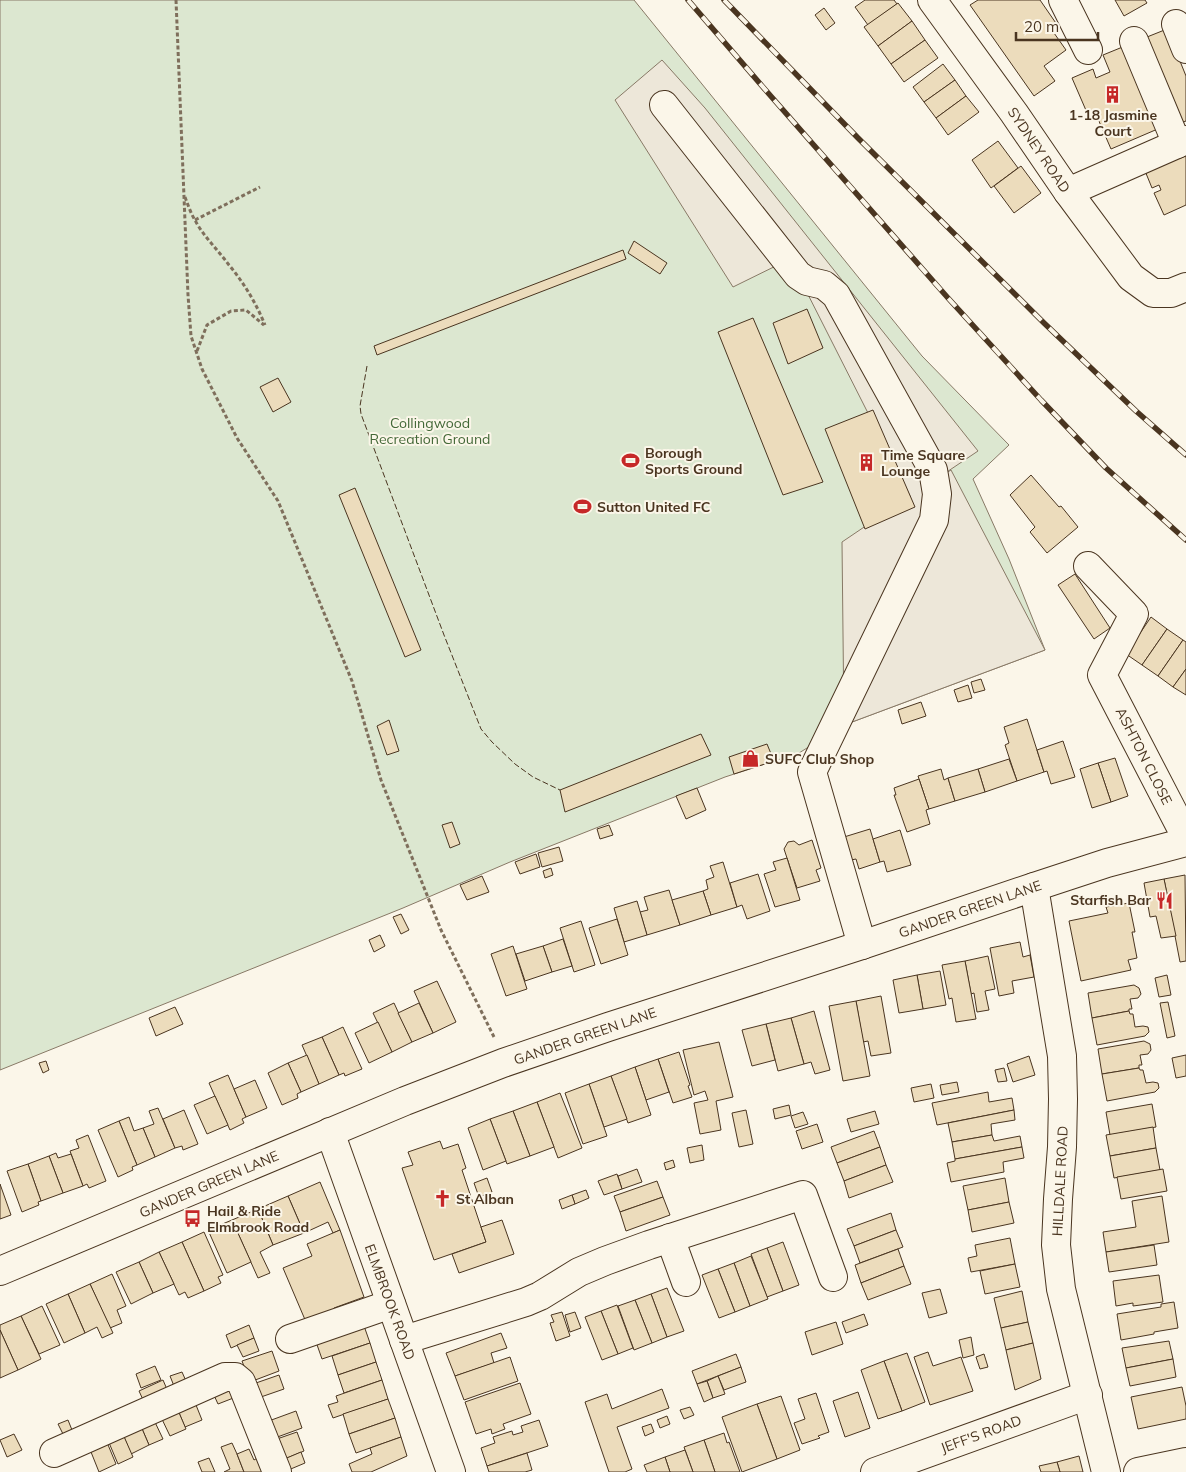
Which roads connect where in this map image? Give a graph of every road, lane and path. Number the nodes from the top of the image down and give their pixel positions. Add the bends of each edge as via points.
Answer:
1 (176, 0) edge
2 (932, 0) edge
3 (1063, 0) edge
4 (1176, 24) dead end
5 (1134, 41) dead end
6 (1186, 49) edge
7 (1088, 50) dead end
8 (664, 105) dead end
9 (1182, 142) edge
10 (260, 187) dead end
11 (1068, 192) junction
12 (184, 194) junction
13 (194, 220) junction
14 (1186, 287) edge
15 (196, 351) junction
16 (1088, 566) dead end
17 (1186, 837) edge
18 (1186, 842) edge
19 (1034, 887) junction
20 (862, 945) junction
21 (493, 1035) dead end
22 (330, 1132) junction
23 (670, 1238) junction
24 (0, 1272) edge
25 (834, 1277) dead end
26 (686, 1282) dead end
27 (391, 1304) junction
28 (290, 1339) dead end
29 (404, 1340) junction
30 (1088, 1395) junction
31 (54, 1453) dead end
32 (1186, 1462) edge
33 (449, 1471) edge
34 (277, 1472) edge
35 (875, 1472) edge
36 (1106, 1472) edge
37 (1138, 1472) edge

1 - 12 path
2 - 11 street, SYDNEY ROAD
3 - 7 street
4 - 6 street
5 - 9 street
8 - 20 street via 798,275 824,285 836,295 932,470 938,494 934,520 812,772
9 - 11 street
10 - 13 path
11 - 14 street, SYDNEY ROAD via 1131,277 1153,293 1171,294
12 - 13 path
12 - 15 path via 188,295
13 - 15 path via 244,284 265,325 246,310 231,311 207,325
15 - 21 path via 238,438 278,501 352,680 381,780 441,930
16 - 17 street, ASHTON CLOSE via 1134,614 1102,675
18 - 19 street, GANDER GREEN LANE
19 - 20 street, GANDER GREEN LANE
19 - 30 street, HILLDALE ROAD via 1062,1056 1062,1147 1056,1244 1061,1289
20 - 22 street, GANDER GREEN LANE via 503,1063
22 - 24 street, GANDER GREEN LANE
22 - 27 street, ELMBROOK ROAD
23 - 25 street via 803,1195
23 - 26 street
23 - 29 street via 578,1272 526,1302
27 - 28 street
27 - 29 street, ELMBROOK ROAD
29 - 33 street, ELMBROOK ROAD
30 - 35 street, JEFF'S ROAD
30 - 36 street, HILLDALE ROAD
31 - 34 street via 225,1377 235,1377 241,1382
32 - 37 street

